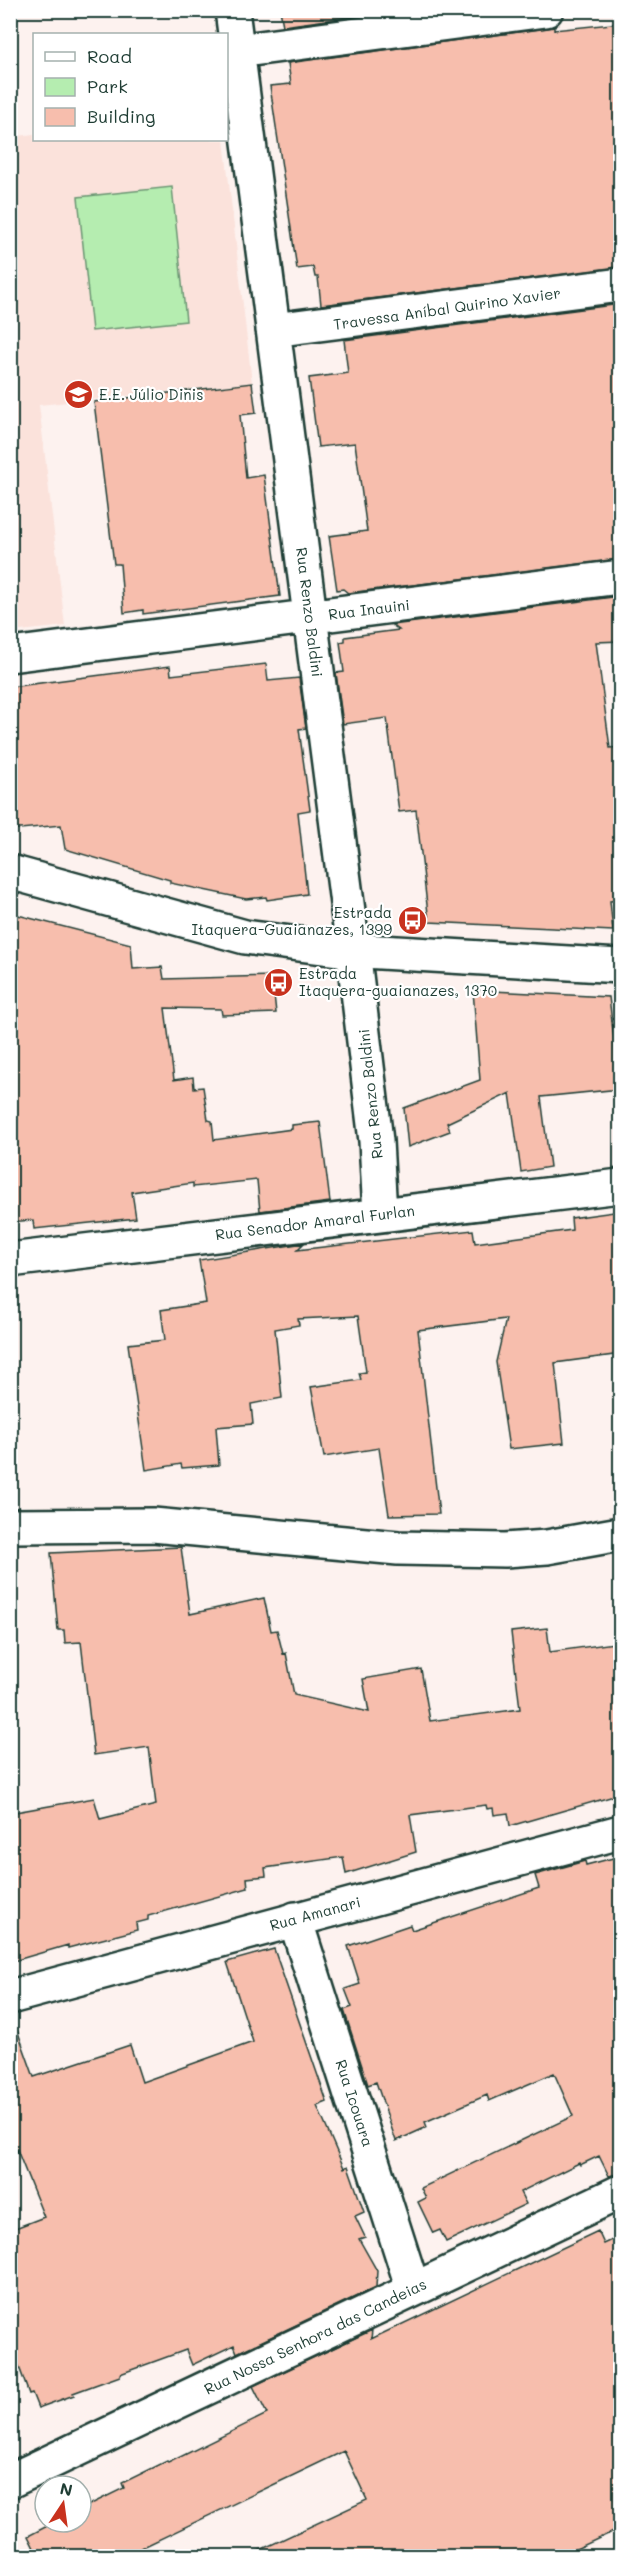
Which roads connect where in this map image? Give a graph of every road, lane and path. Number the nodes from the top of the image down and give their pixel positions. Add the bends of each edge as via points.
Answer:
1 (232, 10) edge
2 (546, 10) edge
3 (237, 51) junction
4 (621, 285) edge
5 (273, 330) junction
6 (621, 577) edge
7 (310, 616) junction
8 (10, 655) edge
9 (10, 872) edge
10 (353, 950) junction
11 (621, 966) edge
12 (621, 1186) edge
13 (380, 1214) junction
14 (10, 1260) edge
15 (10, 1526) edge
16 (621, 1534) edge
17 (621, 1832) edge
18 (295, 1919) junction
19 (10, 1997) edge
20 (621, 2192) edge
21 (413, 2289) junction
22 (10, 2481) edge

1 - 3 street, Rua Renzo Baldini
2 - 3 street
3 - 5 street, Rua Renzo Baldini
4 - 5 street, Travessa Aníbal Quirino Xavier
5 - 7 street, Rua Renzo Baldini
6 - 7 street, Rua Inauini
7 - 8 street, Rua Inauini
7 - 10 street, Rua Renzo Baldini
9 - 10 street via 245,937
10 - 11 street
10 - 13 street, Rua Renzo Baldini via 376,1142
12 - 13 street, Rua Senador Amaral Furlan
13 - 14 street, Rua Senador Amaral Furlan
15 - 16 street via 153,1525 398,1548 505,1550
17 - 18 street, Rua Amanari
18 - 19 street, Rua Amanari
18 - 21 street, Rua Icouara
20 - 21 street, Rua Nossa Senhora das Candeias
21 - 22 street, Rua Nossa Senhora das Candeias

